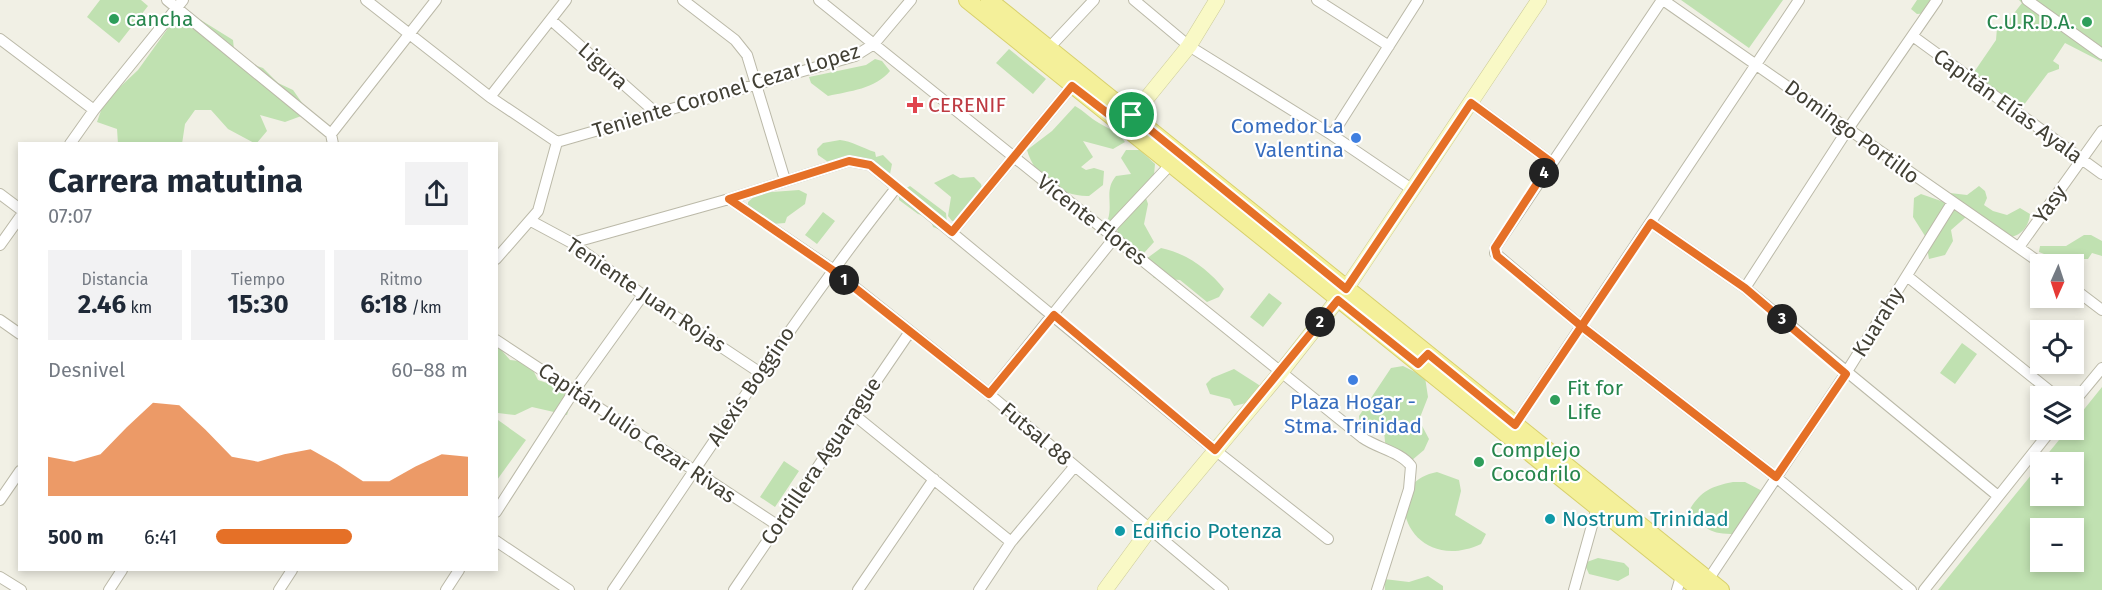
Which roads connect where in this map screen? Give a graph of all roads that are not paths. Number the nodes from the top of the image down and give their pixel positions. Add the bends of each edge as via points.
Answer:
1 (167, 0) edge
2 (366, 0) edge
3 (436, 0) edge
4 (566, 0) edge
5 (683, 0) edge
6 (819, 0) edge
7 (911, 0) edge
8 (967, 0) edge
9 (989, 0) edge
10 (1094, 0) edge
11 (1134, 0) edge
12 (1217, 0) edge
13 (1317, 0) edge
14 (1418, 0) edge
15 (1539, 0) edge
16 (1663, 0) edge
17 (1798, 0) edge
18 (1937, 0) edge
19 (2027, 0) edge
20 (180, 4) edge
21 (551, 20) junction
22 (409, 35) junction
23 (1914, 37) junction
24 (0, 39) edge
25 (874, 44) junction
26 (1188, 46) junction
27 (1389, 46) junction
28 (1049, 48) junction
29 (2102, 54) edge
30 (1756, 63) junction
31 (758, 85) junction
32 (1072, 86) junction
33 (490, 97) junction
34 (1471, 103) junction
35 (94, 110) junction
36 (655, 112) junction
37 (1128, 121) junction
38 (1848, 129) junction
39 (2102, 131) edge
40 (1332, 135) junction
41 (332, 139) edge
42 (71, 142) edge
43 (557, 142) junction
44 (1013, 158) junction
45 (2082, 159) junction
46 (1551, 162) junction
47 (1171, 164) junction
48 (2102, 174) edge
49 (785, 180) junction
50 (896, 188) junction
51 (1413, 190) junction
52 (0, 194) edge
53 (729, 199) junction
54 (1952, 203) junction
55 (18, 208) edge
56 (18, 220) edge
57 (531, 221) junction
58 (1651, 223) junction
59 (952, 232) junction
60 (1111, 234) junction
61 (572, 243) junction
62 (0, 245) edge
63 (2019, 247) junction
64 (2030, 255) edge
65 (498, 257) edge
66 (831, 269) junction
67 (1907, 276) junction
68 (1745, 288) junction
69 (644, 295) junction
70 (1342, 295) junction
71 (2084, 296) edge
72 (2102, 310) edge
73 (1054, 315) junction
74 (0, 320) edge
75 (1581, 326) junction
76 (18, 333) edge
77 (909, 333) junction
78 (498, 341) edge
79 (2102, 368) edge
80 (759, 372) junction
81 (1281, 372) junction
82 (1846, 374) junction
83 (2044, 386) edge
84 (2084, 390) edge
85 (574, 391) junction
86 (989, 394) junction
87 (853, 414) junction
88 (1511, 430) junction
89 (2043, 440) edge
90 (1215, 450) junction
91 (1074, 466) junction
92 (694, 471) junction
93 (18, 474) edge
94 (1776, 477) junction
95 (934, 479) junction
96 (1998, 496) junction
97 (0, 500) edge
98 (1600, 501) junction
99 (498, 509) edge
100 (777, 525) junction
101 (1149, 530) junction
102 (1328, 539) dead end
103 (498, 542) edge
104 (1011, 542) junction
105 (121, 571) edge
106 (291, 571) edge
107 (458, 571) edge
108 (1681, 575) edge
109 (0, 577) edge
110 (1703, 586) edge
111 (21, 590) edge
112 (109, 590) edge
113 (279, 590) edge
114 (446, 590) edge
115 (569, 590) edge
116 (613, 590) edge
117 (734, 590) edge
118 (858, 590) edge
119 (979, 590) edge
120 (1105, 590) edge
121 (1223, 590) edge
122 (1377, 590) edge
123 (1574, 590) edge
124 (1721, 590) edge
125 (1911, 590) edge
126 (1924, 590) edge

1 - 20 street
2 - 22 street
3 - 22 street
4 - 21 street
5 - 31 street via 735,40 747,55
6 - 25 street, Vicente Flores
7 - 25 street, Teniente Coronel Cezar Lopez
8 - 32 main road
9 - 28 main road
10 - 28 street
11 - 26 street
12 - 26 main road
13 - 27 street
14 - 27 street
15 - 34 main road
16 - 30 street, Domingo Portillo
16 - 46 street
17 - 30 street
18 - 23 street
19 - 29 street
20 - 35 street
20 - 41 street
21 - 33 street
21 - 36 street, Ligura
22 - 33 street
22 - 41 street
23 - 38 street
23 - 45 street, Capitán Elías Ayala
24 - 35 street
25 - 31 street, Teniente Coronel Cezar Lopez via 855,56
25 - 44 street, Vicente Flores
26 - 37 main road
26 - 40 street
27 - 40 street
28 - 37 main road
30 - 38 street, Domingo Portillo
30 - 58 street
31 - 36 street, Teniente Coronel Cezar Lopez
31 - 49 street
32 - 37 main road
32 - 44 street
33 - 43 street
34 - 46 street
34 - 51 main road
35 - 42 street
36 - 43 street, Teniente Coronel Cezar Lopez
37 - 47 main road
37 - 70 main road
38 - 54 street, Domingo Portillo
38 - 68 street
39 - 45 street, Yasy
40 - 51 street
43 - 57 street via 543,200
44 - 59 street
44 - 60 street, Vicente Flores
45 - 48 street, Capitán Elías Ayala
45 - 63 street, Yasy
46 - 75 street via 1495,248 1497,256
47 - 60 street
47 - 70 main road
49 - 50 street via 860,161
49 - 53 street
50 - 59 street
50 - 66 street, Alexis Boggino
51 - 70 main road
52 - 55 street
53 - 61 street
53 - 66 street, Futsal 88
54 - 63 street, Domingo Portillo
54 - 67 street, Kuarahy
56 - 62 street
57 - 61 street, Teniente Juan Rojas
57 - 65 street
58 - 68 street
58 - 75 street
59 - 73 street
60 - 73 street
60 - 81 street, Vicente Flores
61 - 69 street, Teniente Juan Rojas
63 - 64 street, Domingo Portillo
66 - 77 street, Futsal 88
66 - 80 street, Alexis Boggino
67 - 82 street, Kuarahy
67 - 83 street
68 - 82 street
69 - 80 street, Teniente Juan Rojas
69 - 85 street
70 - 81 main road
70 - 88 main road
71 - 72 street
73 - 86 street
73 - 90 street
74 - 76 street
75 - 88 street
75 - 94 street
77 - 86 street, Futsal 88
77 - 87 street, Cordillera Aguarague
78 - 85 street, Capitán Julio Cezar Rivas
79 - 84 street
80 - 92 street, Alexis Boggino
81 - 90 main road
81 - 122 street, Vicente Flores via 1376,447 1412,465 1409,489
82 - 94 street, Kuarahy
82 - 96 street
85 - 92 street, Capitán Julio Cezar Rivas
85 - 99 street
86 - 91 street, Futsal 88
87 - 95 street
87 - 100 street, Cordillera Aguarague
88 - 98 main road
89 - 96 street
90 - 101 main road
90 - 102 street
91 - 101 street, Futsal 88
91 - 104 street
92 - 100 street, Capitán Julio Cezar Rivas
92 - 116 street, Alexis Boggino
93 - 97 street
94 - 110 street, Kuarahy
94 - 125 street
95 - 104 street
95 - 118 street
96 - 126 street
98 - 108 main road
98 - 123 street
100 - 117 street, Cordillera Aguarague
101 - 120 main road
101 - 121 street, Futsal 88
103 - 115 street
104 - 119 street
105 - 112 street
106 - 113 street
107 - 114 street
108 - 110 main road
109 - 111 street
110 - 124 main road

